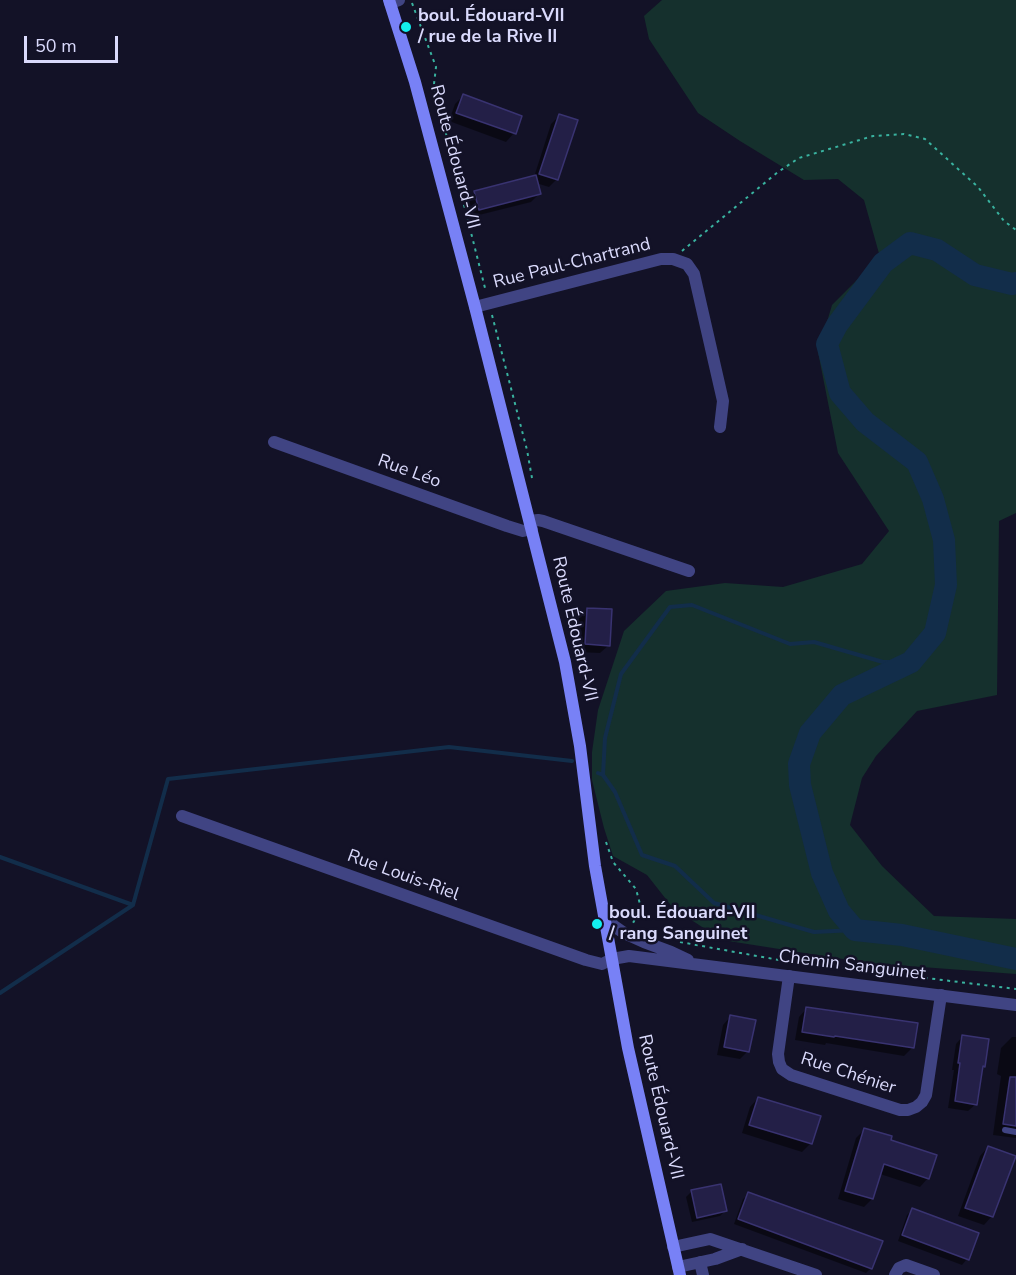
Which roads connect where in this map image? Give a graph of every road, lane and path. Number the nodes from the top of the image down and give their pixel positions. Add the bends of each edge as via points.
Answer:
1 (398, 2) edge
2 (1016, 230) edge
3 (673, 259) junction
4 (485, 288) dead end
5 (475, 307) junction
6 (493, 319) dead end
7 (720, 427) dead end
8 (274, 442) dead end
9 (533, 482) dead end
10 (531, 525) junction
11 (689, 571) dead end
12 (182, 816) dead end
13 (604, 914) junction
14 (630, 924) dead end
15 (636, 927) dead end
16 (678, 941) dead end
17 (612, 959) junction
18 (694, 964) junction
19 (789, 976) junction
20 (1016, 989) edge
21 (941, 995) junction
22 (1016, 1005) edge
23 (1005, 1130) dead end
24 (1016, 1132) edge
25 (673, 1246) junction
26 (742, 1249) junction
27 (700, 1262) junction
28 (679, 1271) edge
29 (703, 1275) edge
30 (816, 1275) edge
31 (895, 1275) edge
32 (934, 1275) edge

1 - 4 path, Route Édouard-VII via 436,67 435,90
1 - 5 main road, Route Édouard-VII via 415,82
2 - 3 path via 1004,221 978,187 925,139 904,134 873,136 799,158
3 - 5 street, Rue Paul-Chartrand
3 - 7 street, Rue Paul-Chartrand via 687,264 694,274 723,401
5 - 10 main road, Route Édouard-VII
6 - 9 path
8 - 10 street, Rue Léo via 522,531
10 - 11 street, Rue Léo via 543,521
10 - 13 main road, Route Édouard-VII via 573,703
12 - 17 street, Rue Louis-Riel via 586,960 602,964
13 - 17 main road, Route Édouard-VII
13 - 18 street via 624,933
14 - 15 path
16 - 20 path, Chemin Sanguinet via 778,960
17 - 18 street, Chemin Sanguinet via 629,956
17 - 25 main road, Route Édouard-VII
18 - 19 street, Chemin Sanguinet
19 - 21 street, Chemin Sanguinet
19 - 21 street, Rue Chénier via 778,1054 782,1069 900,1110 916,1107 926,1095
21 - 22 street, Chemin Sanguinet
23 - 24 lane
25 - 26 street via 710,1239
25 - 28 main road, Route Édouard-VII
26 - 27 street
26 - 30 street
27 - 28 street
27 - 29 street
31 - 32 street via 906,1265

